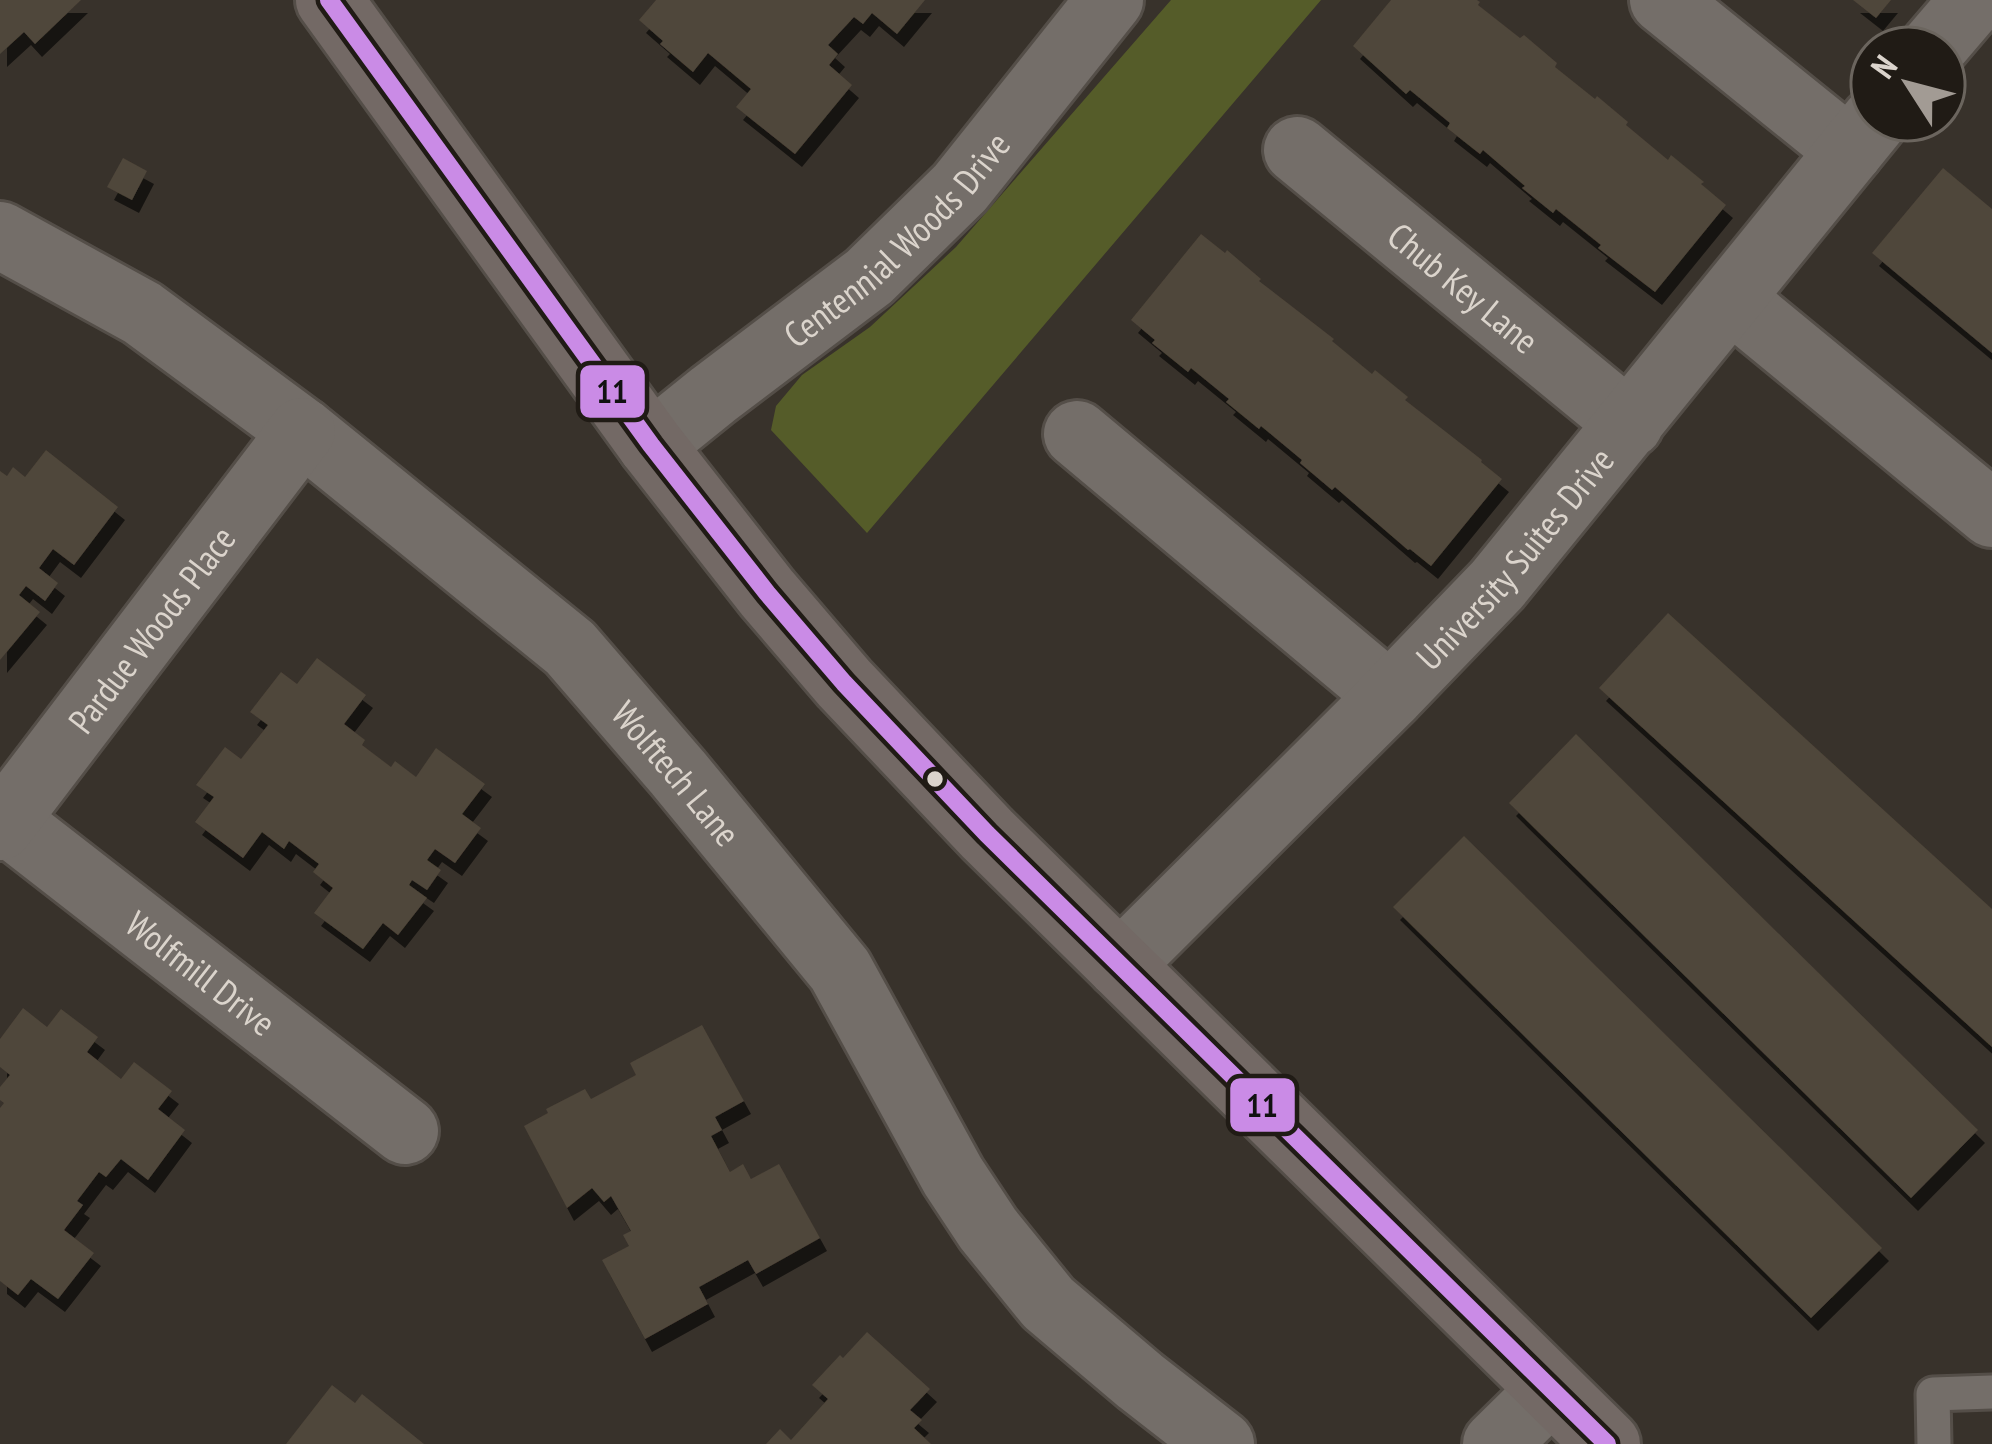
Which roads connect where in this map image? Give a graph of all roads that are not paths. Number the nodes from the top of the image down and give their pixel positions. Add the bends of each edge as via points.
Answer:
1 (329, 0) edge
2 (1110, 0) edge
3 (1663, 0) edge
4 (1848, 126) edge
5 (1856, 144) edge
6 (1297, 150) dead end
7 (0, 235) edge
8 (1731, 298) junction
9 (1630, 424) junction
10 (302, 431) junction
11 (1077, 434) dead end
12 (651, 445) junction
13 (1992, 514) edge
14 (1390, 696) junction
15 (2, 821) edge
16 (1120, 965) junction
17 (405, 1131) dead end
18 (1551, 1390) junction
19 (1992, 1392) edge
20 (1221, 1444) edge
21 (1496, 1444) edge
22 (1606, 1444) edge
23 (1934, 1444) edge

1 - 12 street
2 - 12 street, Centennial Woods Drive via 960,188 869,277
3 - 4 street
5 - 8 street, University Suites Drive
6 - 9 street, Chub Key Lane
7 - 10 street, Wolftech Lane via 142,313
8 - 9 street, University Suites Drive
8 - 13 street
9 - 14 street, University Suites Drive via 1497,585
10 - 15 street, Pardue Woods Place
10 - 20 street, Wolftech Lane via 569,648 839,970 953,1176 1048,1304
11 - 14 street
12 - 16 street via 844,683
14 - 16 street, University Suites Drive
15 - 17 street, Wolfmill Drive
16 - 18 street
18 - 21 street
18 - 22 street
19 - 23 lane via 1933,1394

